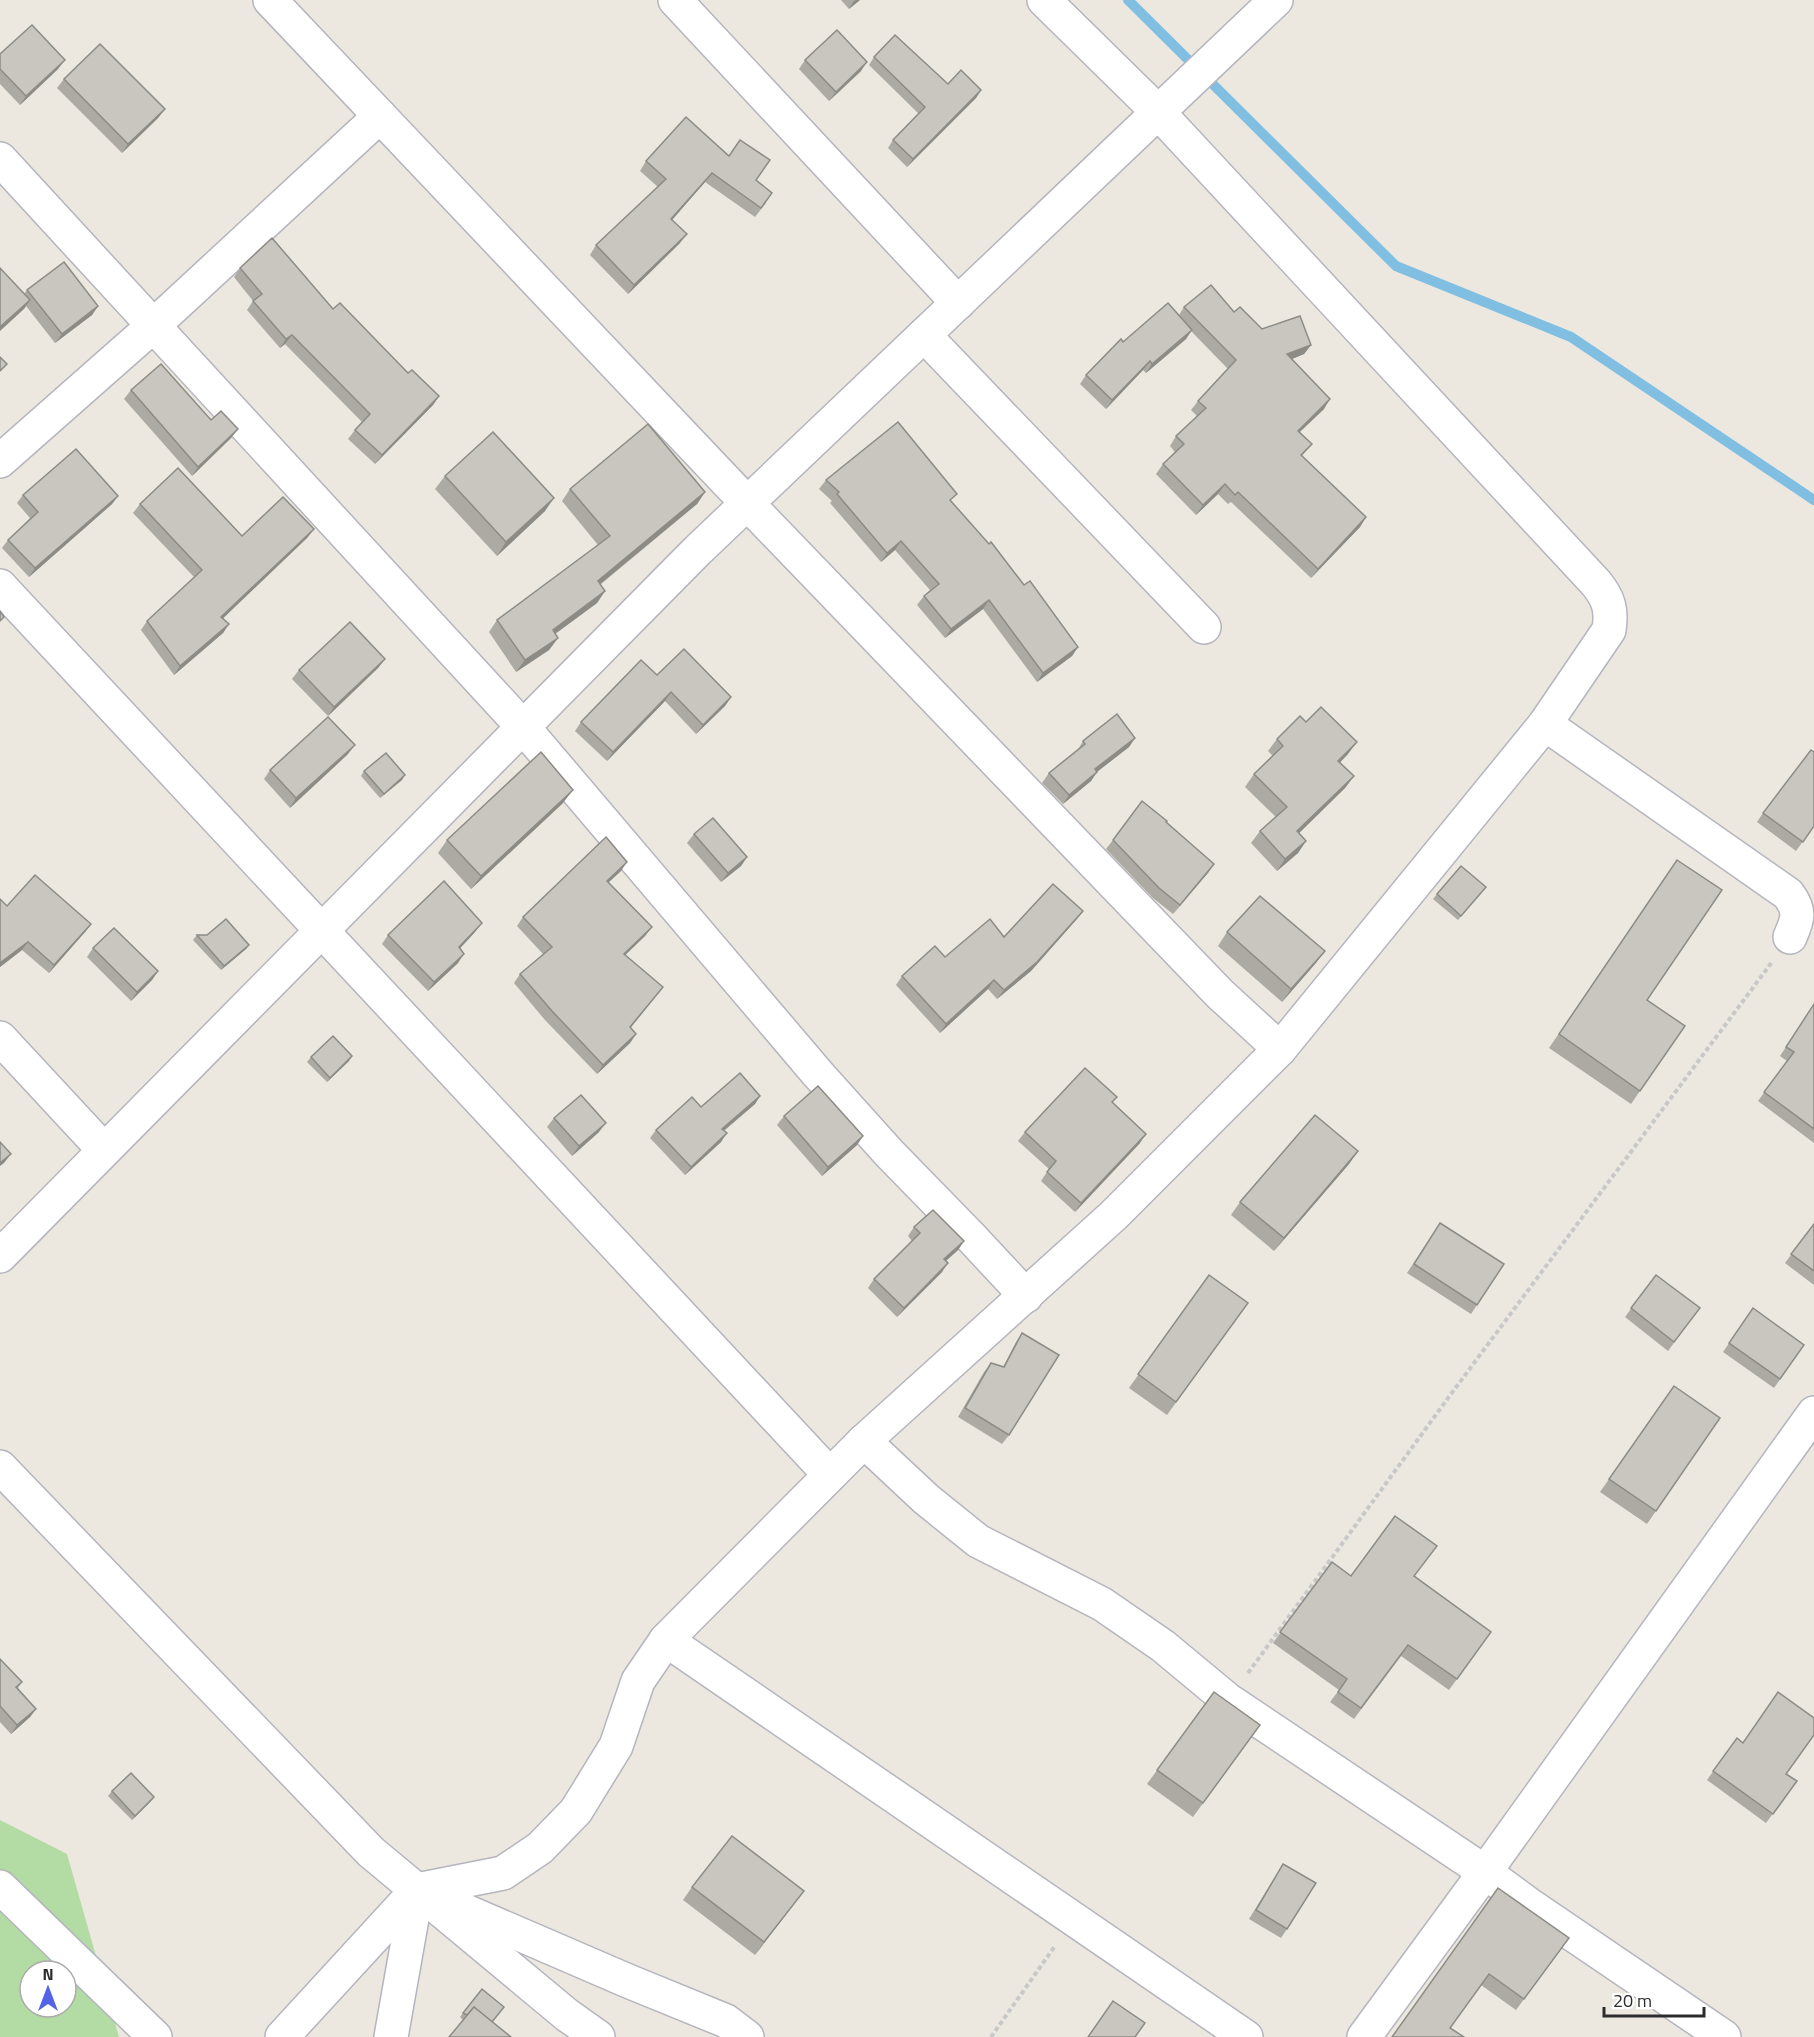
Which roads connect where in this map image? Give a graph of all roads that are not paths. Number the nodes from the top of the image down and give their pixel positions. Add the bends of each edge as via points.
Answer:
1 (270, 0) edge
2 (675, 0) edge
3 (1044, 0) edge
4 (1276, 0) edge
5 (1158, 112) junction
6 (380, 116) junction
7 (0, 159) edge
8 (958, 303) junction
9 (153, 326) junction
10 (924, 335) junction
11 (0, 461) edge
12 (747, 503) junction
13 (0, 586) edge
14 (1204, 627) dead end
15 (1545, 724) junction
16 (523, 727) junction
17 (322, 930) junction
18 (1790, 937) road end
19 (0, 1038) edge
20 (1280, 1050) junction
21 (105, 1150) junction
22 (0, 1256) edge
23 (1026, 1296) junction
24 (1814, 1413) edge
25 (864, 1441) junction
26 (0, 1467) edge
27 (830, 1475) junction
28 (666, 1640) junction
29 (1485, 1872) junction
30 (0, 1887) edge
31 (417, 1890) junction
32 (155, 2037) edge
33 (282, 2037) edge
34 (391, 2037) edge
35 (597, 2037) edge
36 (747, 2037) edge
37 (1246, 2037) edge
38 (1364, 2037) edge
39 (1724, 2037) edge

1 - 6 street
2 - 8 street
3 - 5 street
4 - 5 street
5 - 8 street
5 - 15 street via 1605,594 1610,604 1609,630
6 - 9 street
6 - 12 street
7 - 9 street
8 - 10 street
9 - 11 street
9 - 16 street
10 - 12 street
10 - 14 street
12 - 16 street
12 - 20 street via 1220,994
13 - 17 street
15 - 18 street via 1788,894 1797,905 1797,922
15 - 20 street
16 - 17 street
16 - 23 street via 818,1074
17 - 21 street
17 - 27 street
19 - 21 street
20 - 23 street via 1114,1215
21 - 22 street
23 - 25 street
24 - 29 street
25 - 27 street
25 - 29 street via 978,1541 1102,1604 1163,1646 1228,1700
26 - 31 street via 371,1852
27 - 28 street
28 - 31 street via 638,1681 616,1746 576,1811 540,1848 503,1873
28 - 37 street
29 - 38 street
29 - 39 street
30 - 32 street
31 - 33 street
31 - 34 street
31 - 35 street
31 - 36 street via 726,2021

